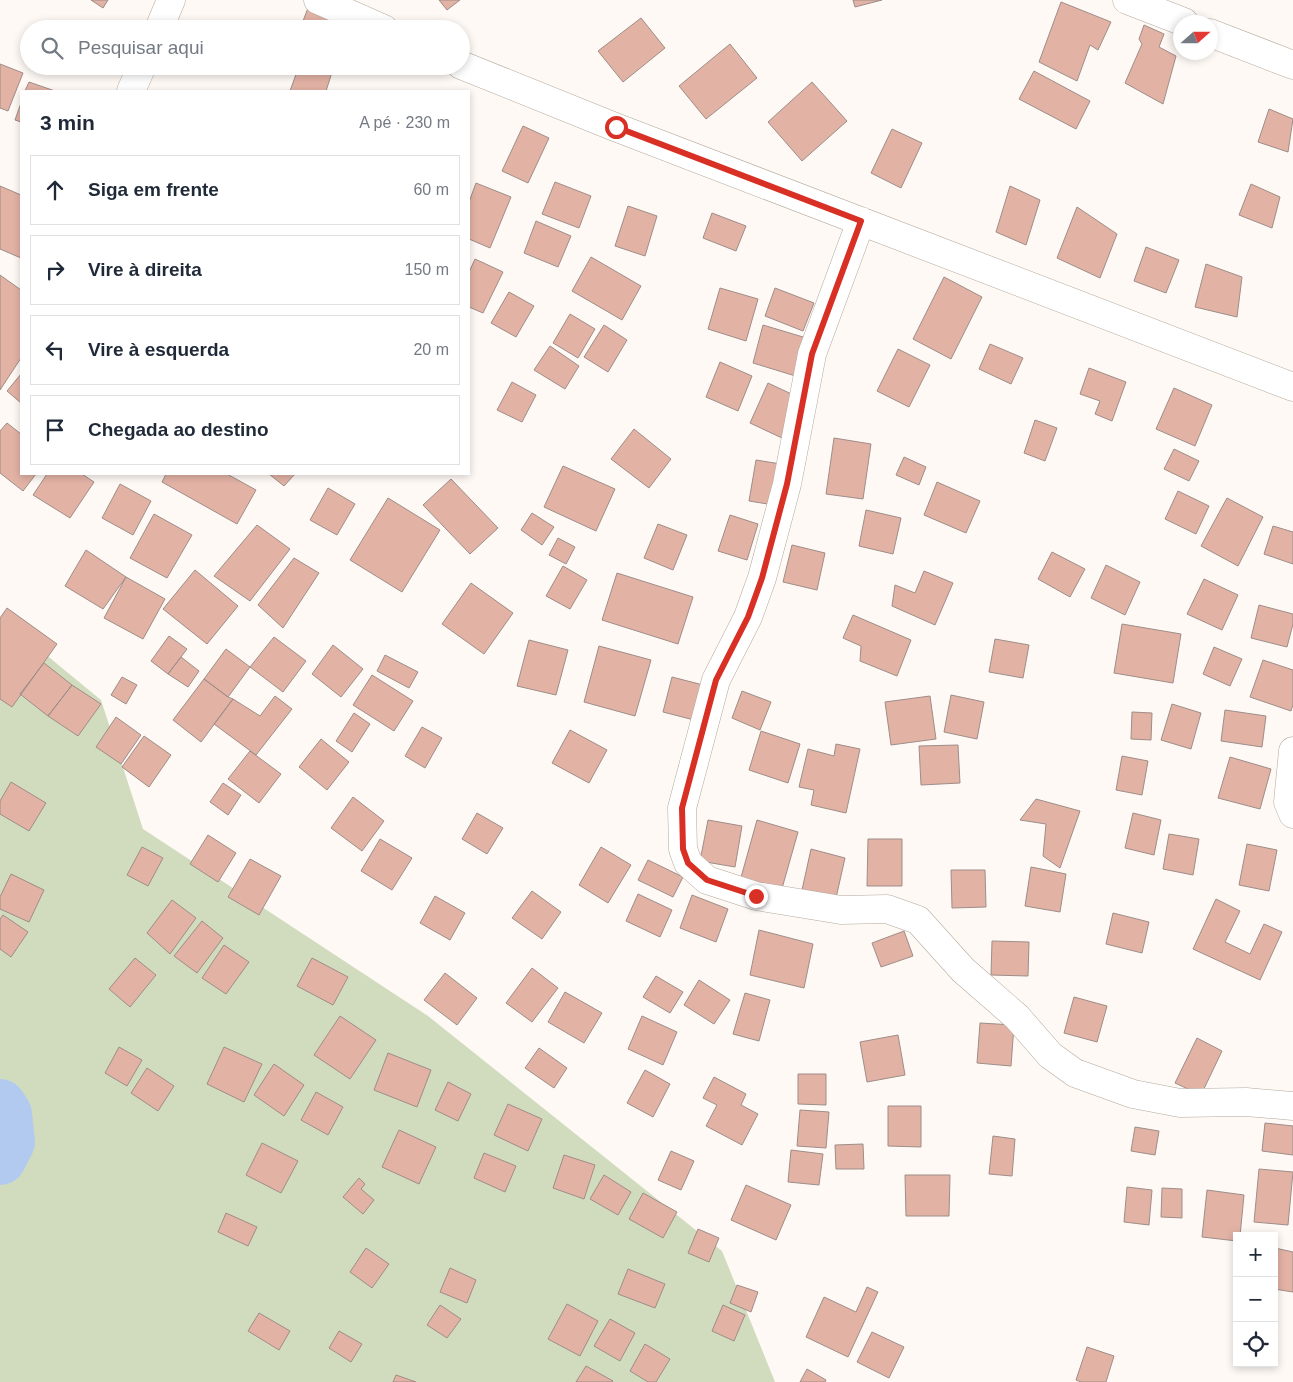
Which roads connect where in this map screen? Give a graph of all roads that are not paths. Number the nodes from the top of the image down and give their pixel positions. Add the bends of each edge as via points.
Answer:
1 (171, 0) edge
2 (318, 0) edge
3 (1127, 0) edge
4 (1173, 18) edge
5 (163, 20) edge
6 (364, 20) edge
7 (1218, 36) edge
8 (1293, 65) edge
9 (470, 69) edge
10 (138, 75) edge
11 (131, 90) edge
12 (861, 221) junction
13 (1293, 387) edge
14 (1293, 751) edge
15 (1293, 814) edge
16 (1293, 1106) edge

1 - 5 street
2 - 6 street
3 - 4 street
7 - 8 street
9 - 12 street
10 - 11 street
12 - 13 street
12 - 16 street via 812,354 787,484 762,578 748,617 716,680 682,808 683,849 688,863 707,880 756,896 841,910 887,909 918,920 963,970 1017,1017 1050,1055 1076,1073 1133,1094 1180,1103 1246,1102
14 - 15 street via 1288,802

